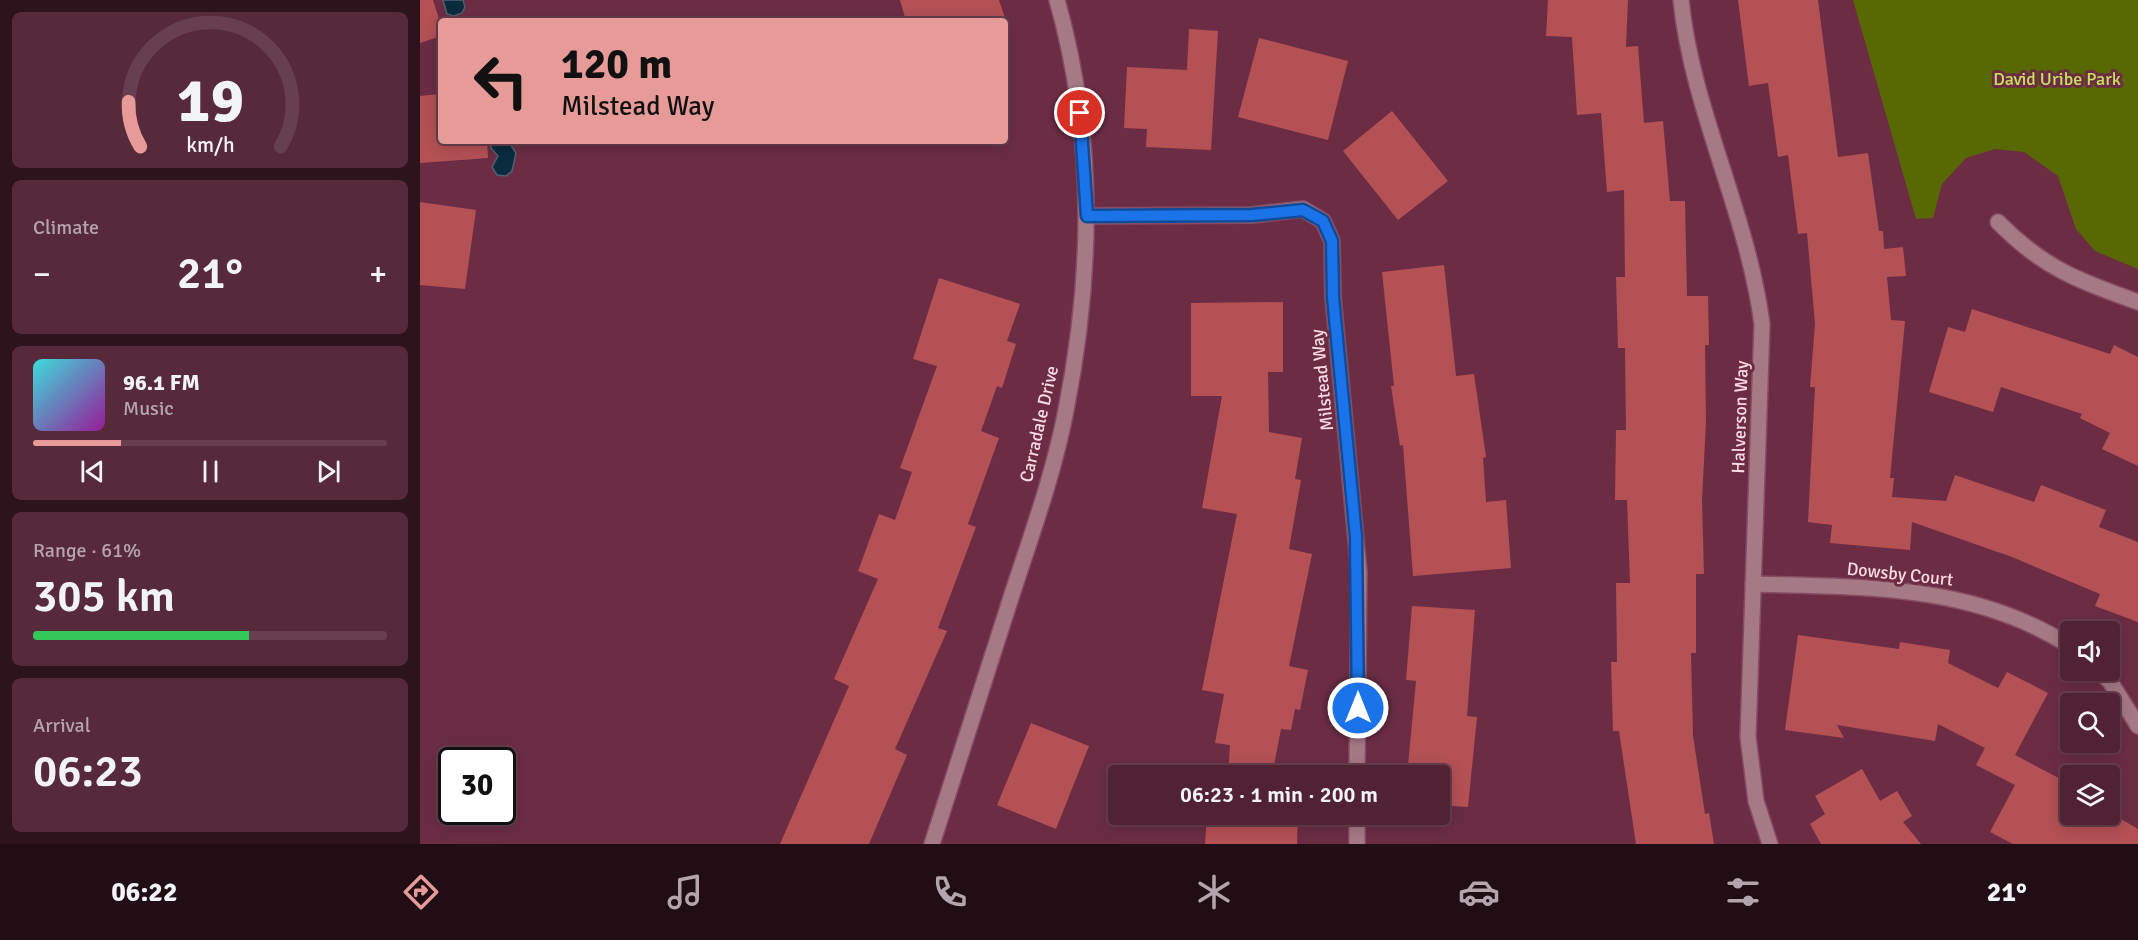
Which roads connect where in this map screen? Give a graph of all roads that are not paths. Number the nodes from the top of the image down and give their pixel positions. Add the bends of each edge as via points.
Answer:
1 (1057, 0) edge
2 (1681, 0) edge
3 (1087, 216) junction
4 (1998, 222) dead end
5 (2138, 302) edge
6 (1753, 584) junction
7 (2060, 641) edge
8 (2109, 681) edge
9 (2138, 726) edge
10 (1357, 765) edge
11 (1357, 825) edge
12 (932, 844) edge
13 (1357, 844) edge
14 (1770, 844) edge

1 - 3 street, Carradale Drive via 1080,113
2 - 6 street, Halverson Way via 1694,72 1747,241 1762,324
3 - 10 street, Milstead Way via 1252,215 1303,210 1323,221 1332,241 1333,297 1358,560
3 - 12 street, Carradale Drive via 1083,301 1066,411 1046,488
4 - 5 street via 2037,258 2062,273
6 - 7 street, Dowsby Court via 1897,589 1958,598 2019,618
6 - 14 street, Halverson Way via 1748,737 1756,801
8 - 9 street
11 - 13 street

